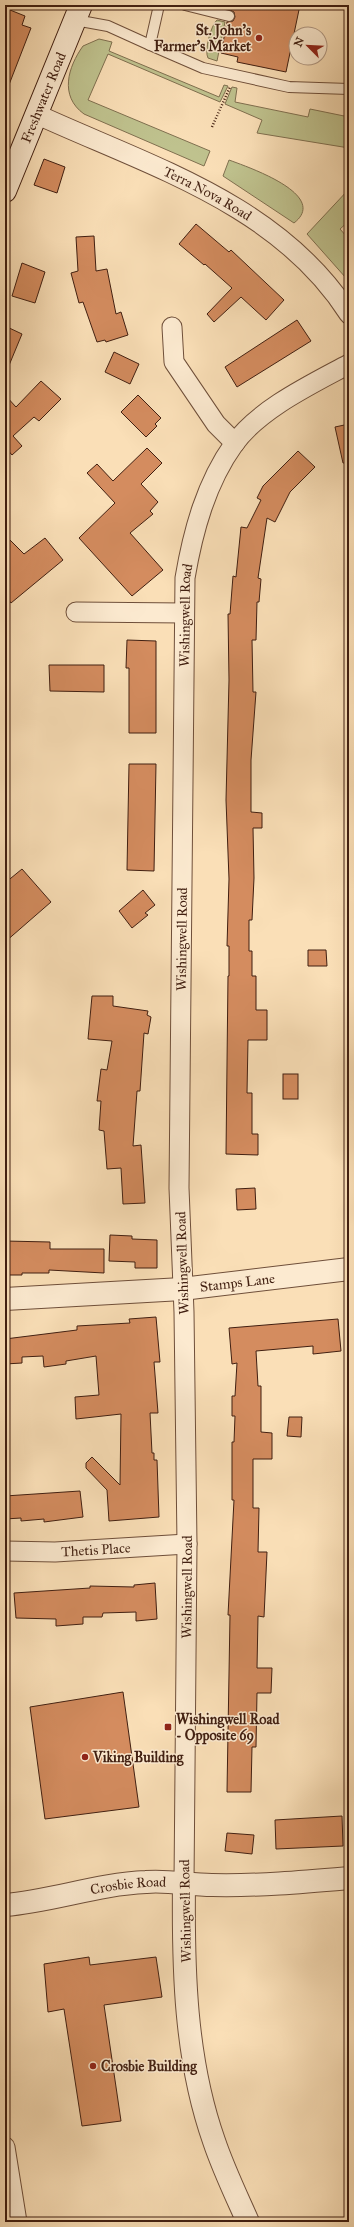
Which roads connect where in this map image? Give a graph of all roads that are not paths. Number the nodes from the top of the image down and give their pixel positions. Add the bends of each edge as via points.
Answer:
1 (159, 5) edge
2 (185, 5) edge
3 (78, 12) edge
4 (229, 16) dead end
5 (150, 45) junction
6 (349, 89) edge
7 (36, 114) junction
8 (5, 191) edge
9 (346, 305) edge
10 (172, 327) dead end
11 (349, 364) edge
12 (235, 443) junction
13 (76, 612) dead end
14 (184, 613) junction
15 (349, 1269) edge
16 (182, 1289) junction
17 (5, 1299) edge
18 (187, 1544) junction
19 (5, 1551) edge
20 (349, 1878) edge
21 (184, 1883) junction
22 (5, 1905) edge
23 (5, 2147) edge
24 (17, 2222) edge
25 (248, 2222) edge

1 - 5 lane
2 - 4 lane
3 - 5 lane
3 - 7 street, Freshwater Road
5 - 6 lane via 202,68 289,87
7 - 8 street, Freshwater Road
7 - 9 street, Terra Nova Road via 206,190 239,208 293,249
10 - 12 street via 174,362 216,424
11 - 12 street, Wishingwell Road via 270,411
12 - 14 street, Wishingwell Road via 217,474 192,539 185,578
13 - 14 street
14 - 16 street, Wishingwell Road via 179,1188
15 - 16 street, Stamps Lane
16 - 17 street, Stamps Lane
16 - 18 street, Wishingwell Road
18 - 19 street, Thetis Place via 55,1552
18 - 21 street, Wishingwell Road
20 - 21 street, Crosbie Road via 277,1884
21 - 22 street, Crosbie Road via 147,1882 106,1886
21 - 25 street, Wishingwell Road via 186,1983 198,2087 214,2141
23 - 24 street

